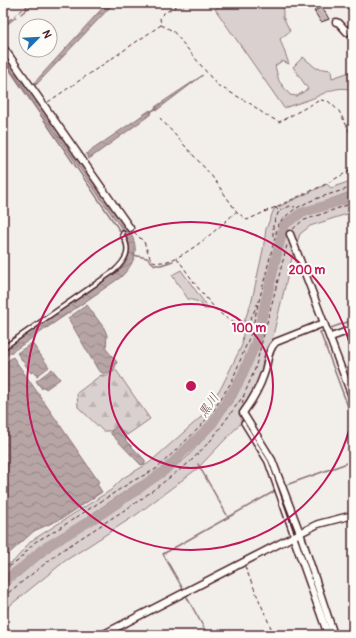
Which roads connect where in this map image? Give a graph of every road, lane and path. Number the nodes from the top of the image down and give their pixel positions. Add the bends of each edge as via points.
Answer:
1 (31, 3) edge
2 (182, 3) edge
3 (336, 22) dead end
4 (3, 25) edge
5 (160, 25) junction
6 (353, 26) edge
7 (3, 47) edge
8 (44, 104) junction
9 (160, 118) dead end
10 (353, 138) edge
11 (353, 169) edge
12 (353, 187) edge
13 (353, 202) edge
14 (274, 207) junction
15 (296, 207) junction
16 (279, 211) junction
17 (237, 212) junction
18 (130, 228) joint
19 (123, 234) dead end
20 (290, 234) junction
21 (273, 237) junction
22 (176, 258) junction
23 (259, 301) junction
24 (326, 328) junction
25 (353, 329) edge
26 (330, 337) junction
27 (3, 348) edge
28 (353, 399) edge
29 (243, 423) dead end
30 (353, 516) edge
31 (300, 533) junction
32 (293, 536) junction
33 (243, 561) junction
34 (3, 570) edge
35 (3, 597) edge
36 (102, 635) edge
37 (274, 635) edge
38 (328, 635) edge
39 (334, 635) edge

1 - 4 path
2 - 5 path via 164,13 160,18
3 - 6 street via 347,32
5 - 8 path
5 - 10 path via 173,31 217,85 264,114 279,122 320,100 328,101 339,111
7 - 8 street
8 - 18 street
9 - 17 path via 211,175
11 - 14 path
12 - 15 path
13 - 20 path via 302,221
14 - 16 path
14 - 17 path via 247,220
15 - 16 path via 290,206
15 - 21 path via 278,224
16 - 21 path via 273,224
17 - 22 path via 204,240
18 - 22 path via 144,242 151,260 161,264
19 - 27 lane via 128,247 123,263
20 - 24 street
20 - 35 path via 255,369 244,395 212,439 190,462 81,540 61,551
21 - 23 path
22 - 23 path via 217,311 234,322 245,324 249,321
23 - 34 path via 251,333 232,380 200,427 156,469 130,482 55,532 35,542 18,561
24 - 26 street
24 - 31 street via 276,342 272,346 256,394 243,413 272,460
25 - 26 street
26 - 28 street
29 - 32 lane via 267,462
30 - 31 street via 318,524
31 - 32 street
31 - 39 street
32 - 33 street
32 - 38 street
33 - 36 street
33 - 37 path

